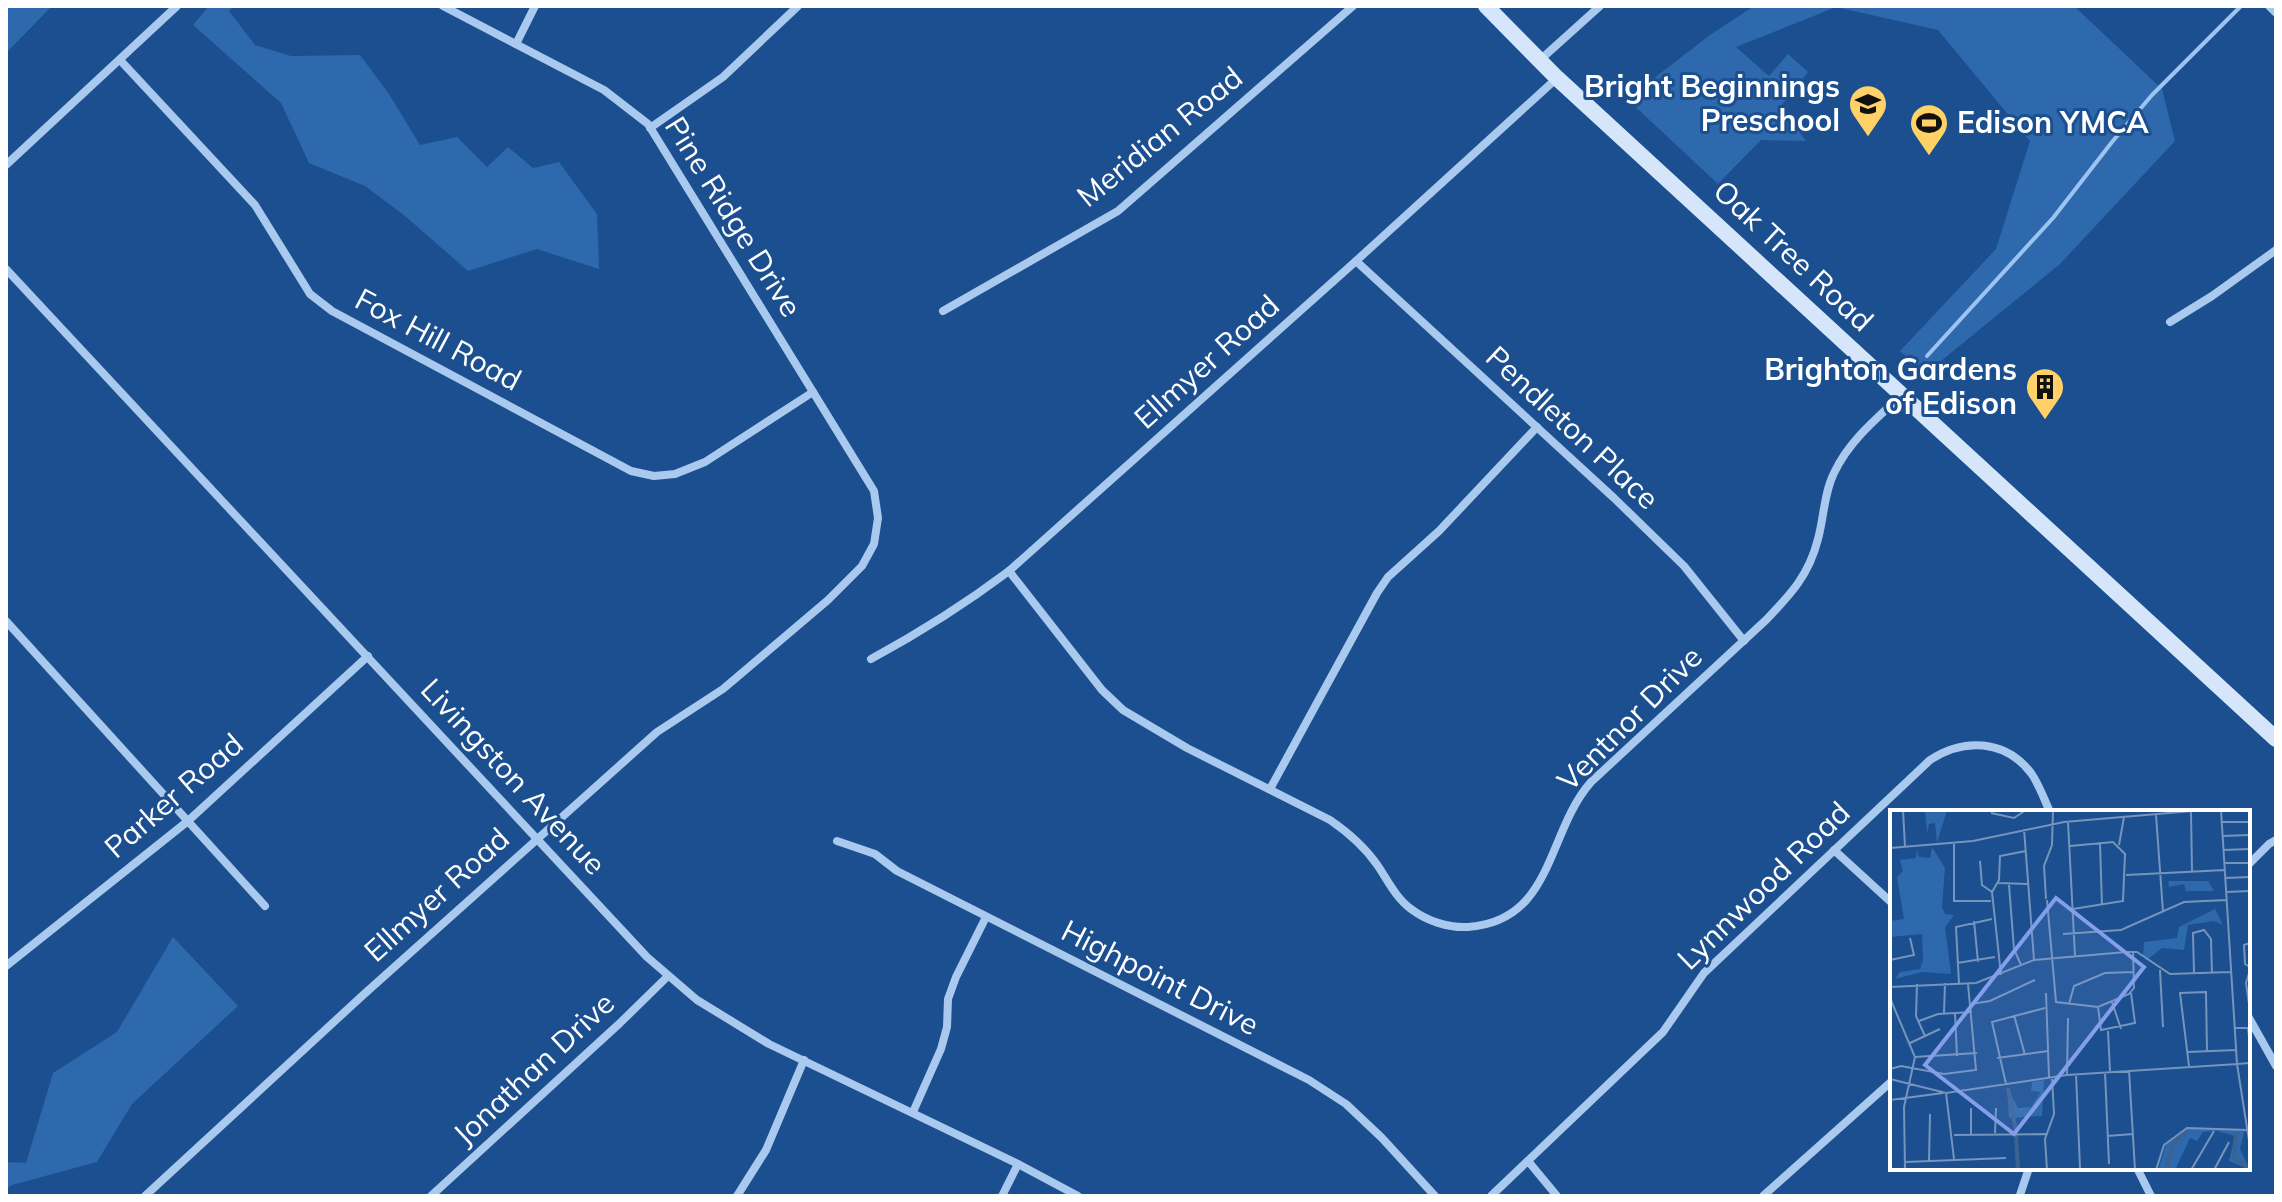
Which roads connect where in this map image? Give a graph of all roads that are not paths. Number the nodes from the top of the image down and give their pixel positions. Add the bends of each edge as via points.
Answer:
1 (177, 6) edge
2 (443, 6) edge
3 (535, 6) edge
4 (798, 6) edge
5 (1353, 6) edge
6 (1486, 6) edge
7 (1600, 6) edge
8 (2269, 6) edge
9 (2276, 13) edge
10 (516, 44) junction
11 (120, 60) junction
12 (1539, 60) junction
13 (1557, 78) junction
14 (650, 128) junction
15 (6, 165) edge
16 (2276, 250) edge
17 (1356, 261) junction
18 (6, 269) edge
19 (943, 311) dead end
20 (2170, 322) dead end
21 (813, 392) junction
22 (1903, 395) junction
23 (1537, 427) junction
24 (874, 544) joint
25 (1009, 571) junction
26 (6, 621) edge
27 (1744, 641) junction
28 (368, 656) junction
29 (871, 659) dead end
30 (2276, 739) edge
31 (1270, 789) junction
32 (2049, 810) edge
33 (188, 821) junction
34 (536, 838) junction
35 (2276, 840) edge
36 (837, 841) dead end
37 (1834, 850) junction
38 (2250, 863) edge
39 (1890, 901) edge
40 (265, 906) dead end
41 (986, 917) junction
42 (6, 966) edge
43 (668, 976) junction
44 (2250, 1020) edge
45 (804, 1060) junction
46 (2276, 1066) edge
47 (1890, 1083) edge
48 (913, 1112) junction
49 (1528, 1161) junction
50 (1018, 1164) junction
51 (2028, 1170) edge
52 (2138, 1170) edge
53 (2020, 1195) edge
54 (145, 1196) edge
55 (431, 1196) edge
56 (737, 1196) edge
57 (1002, 1196) edge
58 (1078, 1196) edge
59 (1435, 1196) edge
60 (1491, 1196) edge
61 (1557, 1196) edge
62 (1763, 1196) edge
63 (2151, 1196) edge

1 - 11 street
2 - 10 street, Pine Ridge Drive
3 - 10 street
4 - 14 street via 723,77
5 - 19 street, Meridian Road via 1118,211
6 - 12 main road, Oak Tree Road
7 - 12 street
8 - 9 street
10 - 14 street, Pine Ridge Drive via 604,90
11 - 15 street
11 - 21 street, Fox Hill Road via 255,205 310,294 332,311 631,471 675,474 705,462
12 - 13 main road, Oak Tree Road
13 - 17 street, Ellmyer Road
13 - 22 main road, Oak Tree Road
14 - 21 street, Pine Ridge Drive
16 - 20 street
17 - 23 street, Pendleton Place
17 - 25 street, Ellmyer Road
18 - 28 street, Livingston Avenue
21 - 24 street, Pine Ridge Drive via 874,491
22 - 27 street, Ventnor Drive via 1845,453 1833,475 1806,573
22 - 30 main road, Oak Tree Road
23 - 27 street, Pendleton Place via 1684,566
23 - 31 street via 1388,577
24 - 34 street, Ellmyer Road via 862,566 791,633 723,689 657,732
25 - 29 street, Ellmyer Road
25 - 31 street, Ventnor Drive via 1123,710
26 - 33 street
27 - 31 street, Ventnor Drive via 1577,797 1539,885 1512,913 1496,921 1443,925 1410,909 1369,853 1344,830
28 - 33 street, Parker Road
28 - 34 street, Livingston Avenue
32 - 37 street, Lynnwood Road via 2033,776 2012,755 1985,745 1956,746 1930,760
33 - 40 street
33 - 42 street, Parker Road
34 - 43 street, Livingston Avenue
34 - 54 street, Ellmyer Road
35 - 38 street
36 - 41 street, Highpoint Drive via 875,854
37 - 39 street
37 - 49 street, Lynnwood Road via 1704,973 1663,1032
41 - 48 street via 956,977 944,1038
41 - 59 street, Highpoint Drive via 1309,1080 1346,1104
43 - 45 street, Livingston Avenue via 725,1018
43 - 55 street, Jonathan Drive
44 - 46 street
45 - 48 street, Livingston Avenue
45 - 56 street via 766,1150
47 - 62 street
48 - 50 street, Livingston Avenue
49 - 60 street, Lynnwood Road
49 - 61 street
50 - 57 street
50 - 58 street, Livingston Avenue
51 - 53 street
52 - 63 street

